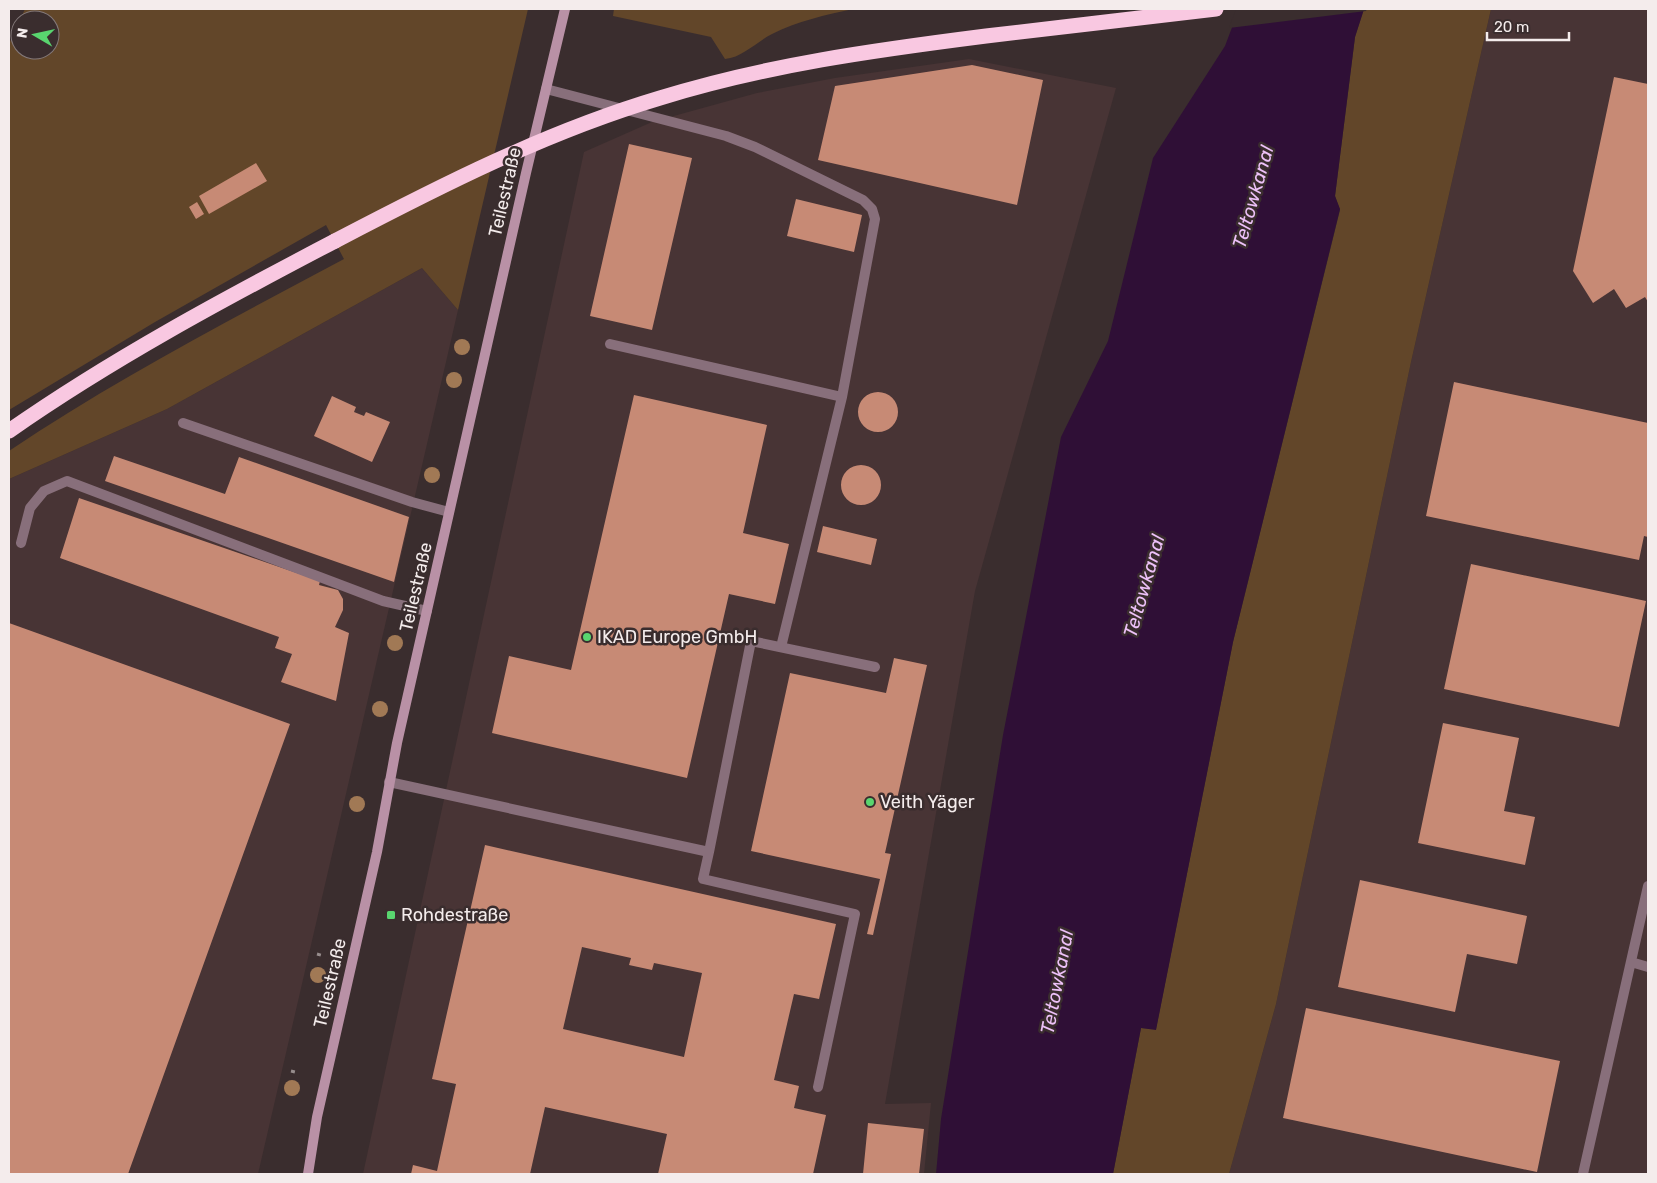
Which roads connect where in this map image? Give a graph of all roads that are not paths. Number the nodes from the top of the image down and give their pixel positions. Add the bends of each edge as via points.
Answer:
1 (565, 9) edge
2 (1216, 9) edge
3 (546, 89) junction
4 (610, 344) dead end
5 (842, 397) junction
6 (183, 423) dead end
7 (9, 431) edge
8 (449, 512) junction
9 (21, 543) dead end
10 (427, 611) junction
11 (781, 647) junction
12 (875, 667) dead end
13 (389, 782) junction
14 (708, 852) junction
15 (1648, 886) edge
16 (1646, 908) edge
17 (1631, 962) junction
18 (1648, 967) edge
19 (818, 1087) dead end
20 (308, 1174) edge
21 (1583, 1174) edge

1 - 3 street, Teilestraße
2 - 7 highway, bridge via 938,42 825,59 713,83 566,130 419,197 198,314
3 - 5 lane via 726,136 863,200 872,208 875,219
3 - 8 street, Teilestraße
4 - 5 lane
5 - 11 lane
6 - 8 lane
8 - 10 street, Teilestraße
9 - 10 lane via 30,508 44,491 67,481 389,603
10 - 13 street, Teilestraße
11 - 12 lane
11 - 14 lane via 751,641
13 - 14 lane
13 - 20 street, Teilestraße via 377,852 321,1098
14 - 19 lane via 703,879 856,914
15 - 16 lane
16 - 17 lane
17 - 18 lane
17 - 21 lane

